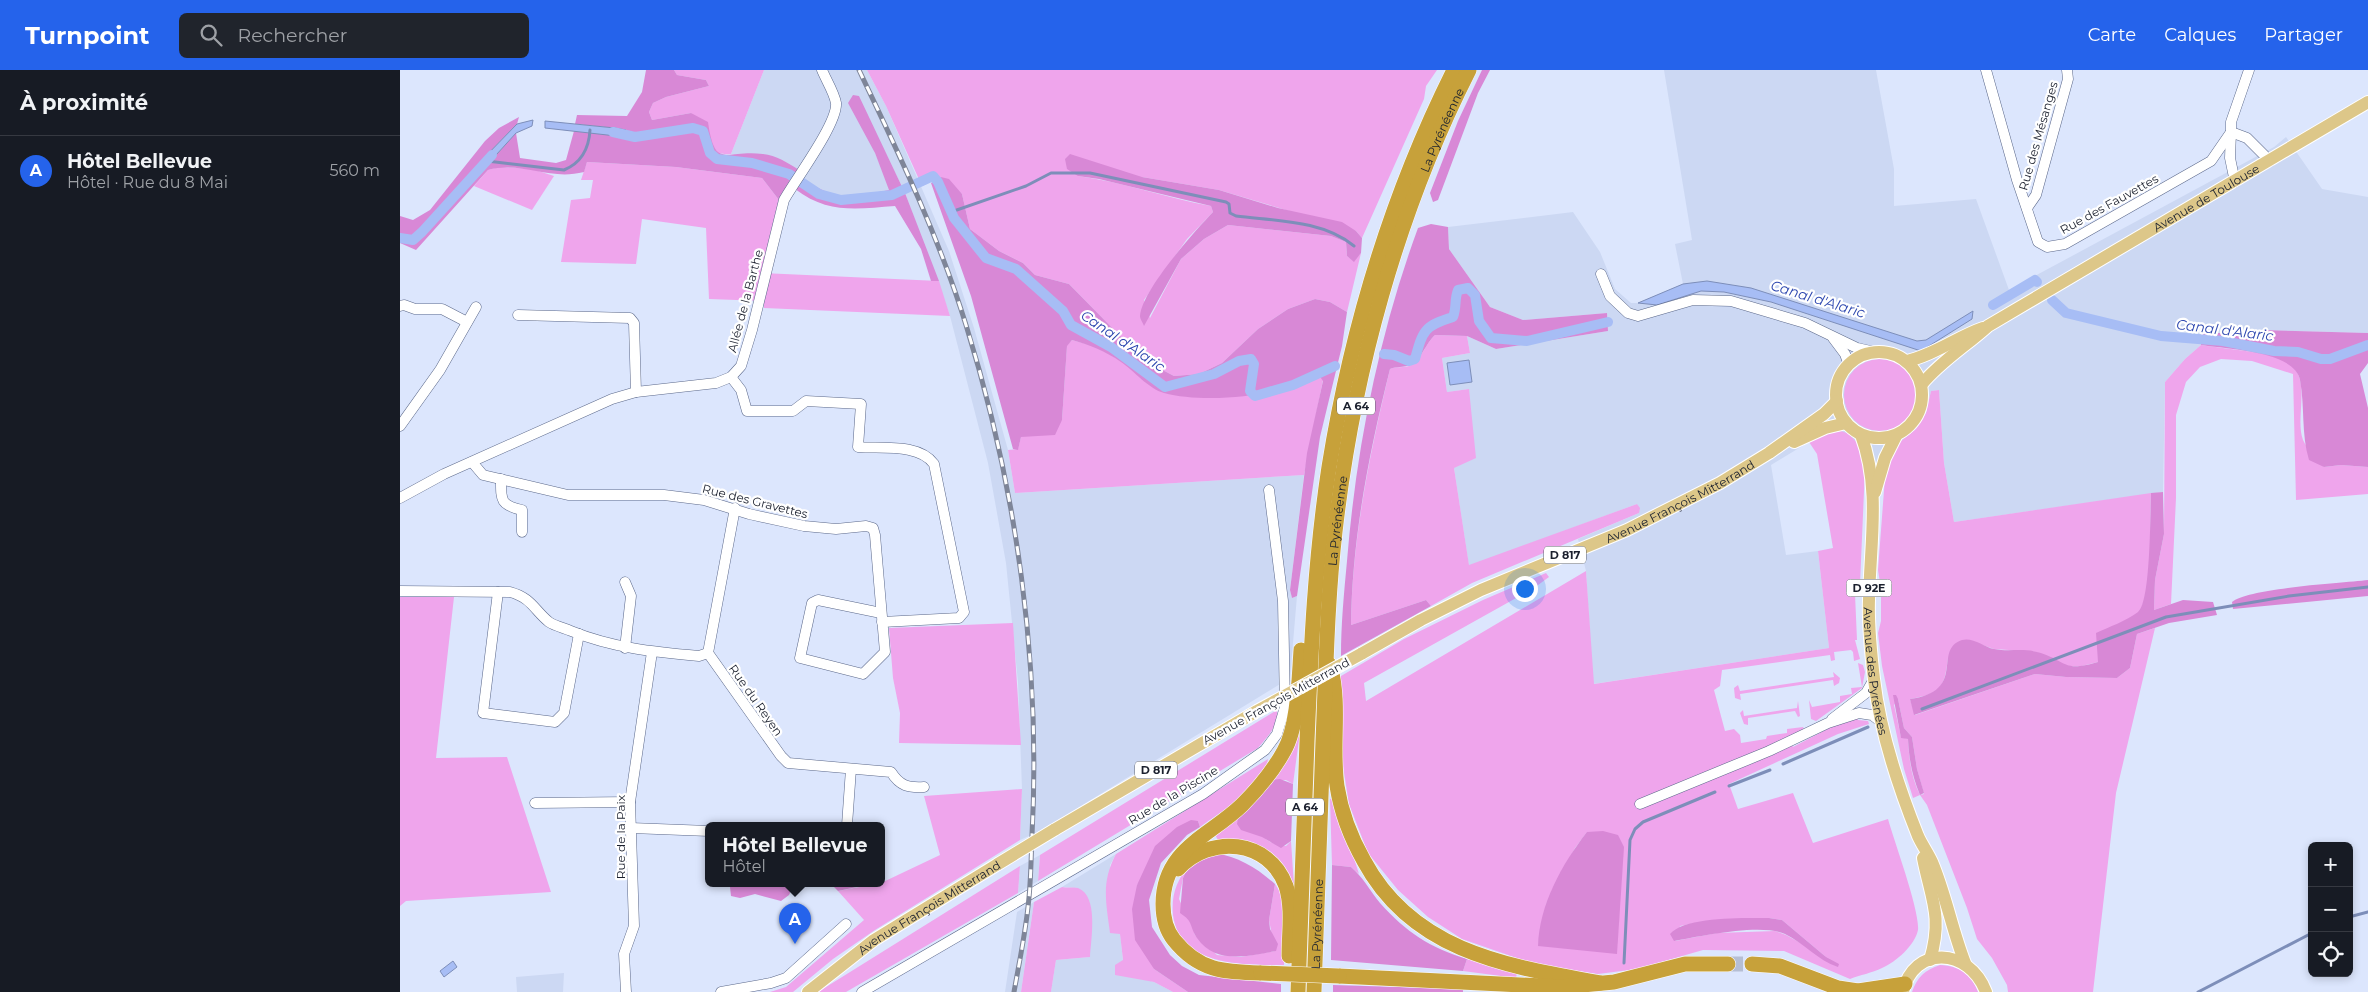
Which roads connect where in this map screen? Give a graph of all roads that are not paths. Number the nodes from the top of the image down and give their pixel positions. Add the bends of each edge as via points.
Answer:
1 (822, 70) edge
2 (1454, 70) edge
3 (1469, 70) edge
4 (1986, 70) edge
5 (2067, 70) edge
6 (2249, 70) edge
7 (2368, 102) edge
8 (2231, 132) junction
9 (2270, 161) junction
10 (2235, 182) junction
11 (2027, 208) junction
12 (1601, 274) dead end
13 (400, 306) edge
14 (476, 307) dead end
15 (518, 314) dead end
16 (467, 322) junction
17 (1988, 326) junction
18 (1831, 336) junction
19 (1875, 352) junction
20 (1907, 361) junction
21 (1848, 364) junction
22 (731, 377) junction
23 (1922, 384) junction
24 (636, 392) junction
25 (1836, 401) junction
26 (1846, 423) junction
27 (400, 426) edge
28 (1861, 435) junction
29 (1896, 436) junction
30 (1768, 453) junction
31 (472, 462) junction
32 (501, 479) junction
33 (1269, 490) dead end
34 (400, 498) edge
35 (1874, 498) junction
36 (735, 508) junction
37 (522, 532) dead end
38 (625, 582) dead end
39 (400, 591) edge
40 (498, 592) junction
41 (882, 618) junction
42 (1312, 622) junction
43 (579, 634) junction
44 (625, 648) junction
45 (1326, 650) junction
46 (652, 652) junction
47 (708, 653) junction
48 (1874, 679) junction
49 (1881, 722) junction
50 (1828, 723) junction
51 (851, 769) junction
52 (924, 787) dead end
53 (630, 802) junction
54 (535, 803) dead end
55 (1640, 804) dead end
56 (847, 822) edge
57 (631, 828) junction
58 (705, 831) edge
59 (1919, 838) junction
60 (1165, 886) junction
61 (846, 924) dead end
62 (1930, 960) junction
63 (1965, 963) junction
64 (1728, 964) tunnel mouth
65 (1752, 964) tunnel mouth
66 (1600, 983) junction
67 (1562, 987) junction
68 (1904, 988) edge
69 (626, 992) edge
70 (721, 992) edge
71 (808, 992) edge
72 (862, 992) edge
73 (1292, 992) edge
74 (1298, 992) edge
75 (1314, 992) edge
76 (1585, 992) edge
77 (1986, 992) edge

1 - 22 street, Allée de la Barthe via 836,103 832,118 784,200 752,330 741,366
2 - 42 highway, La Pyrénéenne / A 64 via 1412,164 1386,234 1362,314 1329,465
3 - 45 highway, La Pyrénéenne / A 64 via 1425,170 1376,320 1344,467
4 - 11 street, Rue des Fauvettes
5 - 11 street, Rue des Mésanges via 2068,79 2036,195
6 - 8 street via 2231,122
7 - 9 main road, Avenue de Toulouse
8 - 9 street via 2247,138
8 - 10 street via 2230,158
8 - 11 street, Rue des Fauvettes via 2211,161 2065,244 2047,247 2038,242
9 - 10 main road, Avenue de Toulouse
10 - 17 main road, Avenue de Toulouse
12 - 18 street via 1610,296 1628,312 1638,316 1693,300 1732,300 1805,323
13 - 16 street via 442,309
14 - 16 street
15 - 24 street via 630,318 634,322
16 - 27 street via 440,370
17 - 20 main road via 1930,354
17 - 23 main road via 1933,371
18 - 19 street
18 - 21 street
19 - 20 main road via 1886,352
19 - 21 main road via 1863,354
20 - 23 main road
21 - 25 main road via 1838,382
22 - 24 street via 716,383
22 - 41 street via 741,390 747,411 793,411 806,401 861,404 858,448 914,451 929,456 934,464 964,612 959,618
23 - 29 main road via 1923,400 1917,418
24 - 31 street via 612,399
25 - 26 main road
25 - 30 main road, Avenue François Mitterrand / D 817 via 1824,414
26 - 28 main road
26 - 30 main road, Avenue François Mitterrand / D 817 via 1826,428
28 - 29 main road via 1884,439
28 - 35 main road via 1868,454
29 - 35 main road via 1884,458
30 - 71 main road, Avenue François Mitterrand / D 817, bridge via 1720,483 1627,530 1481,590 1420,620 1257,711 874,940
31 - 32 street, Rue des Gravettes via 483,474
31 - 34 street
32 - 36 street, Rue des Gravettes via 568,495 664,495
32 - 37 street via 501,498 507,507 522,510
33 - 72 street, Rue de la Piscine via 1283,601 1285,707 1277,734 1265,750 1203,794
35 - 48 main road, Avenue des Pyrénées / D 92E via 1869,616
36 - 41 street, Rue des Gravettes via 804,526 872,528
36 - 47 street
38 - 44 street via 631,596
39 - 40 street
40 - 43 street via 521,595 550,622
40 - 43 street via 483,713 555,722 564,713
41 - 41 street via 885,652 863,674 801,660 799,656 815,601
42 - 60 highway via 1301,648 1297,703 1285,749 1266,779 1241,806 1183,850 1174,862
42 - 74 highway, La Pyrénéenne / A 64
43 - 44 street
44 - 46 street
45 - 66 highway via 1336,686 1337,786 1356,846 1374,880 1403,912 1447,942 1515,967
45 - 75 highway, La Pyrénéenne / A 64
46 - 47 street via 699,656
46 - 53 street, Rue de la Paix
47 - 51 street, Rue du Reyen via 788,763
48 - 49 main road, Avenue des Pyrénées / D 92E
48 - 50 street via 1866,693
49 - 50 street via 1872,715 1859,713
49 - 59 main road, Avenue des Pyrénées / D 92E via 1894,772
50 - 55 street via 1769,752
51 - 52 street, Rue du Reyen via 891,772 902,785
51 - 56 street
53 - 54 street
53 - 57 street, Rue de la Paix
57 - 58 street
57 - 69 street, Rue de la Paix via 634,926 624,954
59 - 62 main road, Avenue des Pyrénées via 1938,932
59 - 63 main road, Avenue des Pyrénées via 1946,901 1953,933
60 - 67 highway, bridge via 1163,910 1171,936 1186,955 1210,968 1236,972
60 - 73 highway via 1190,858 1227,844 1259,854 1276,868 1286,886 1290,906
61 - 70 street via 786,978
62 - 63 main road via 1956,959
62 - 68 main road via 1916,968
63 - 77 main road via 1980,976
64 - 66 highway via 1685,964 1637,978
65 - 68 highway via 1780,966 1838,988
66 - 67 highway
67 - 76 highway

